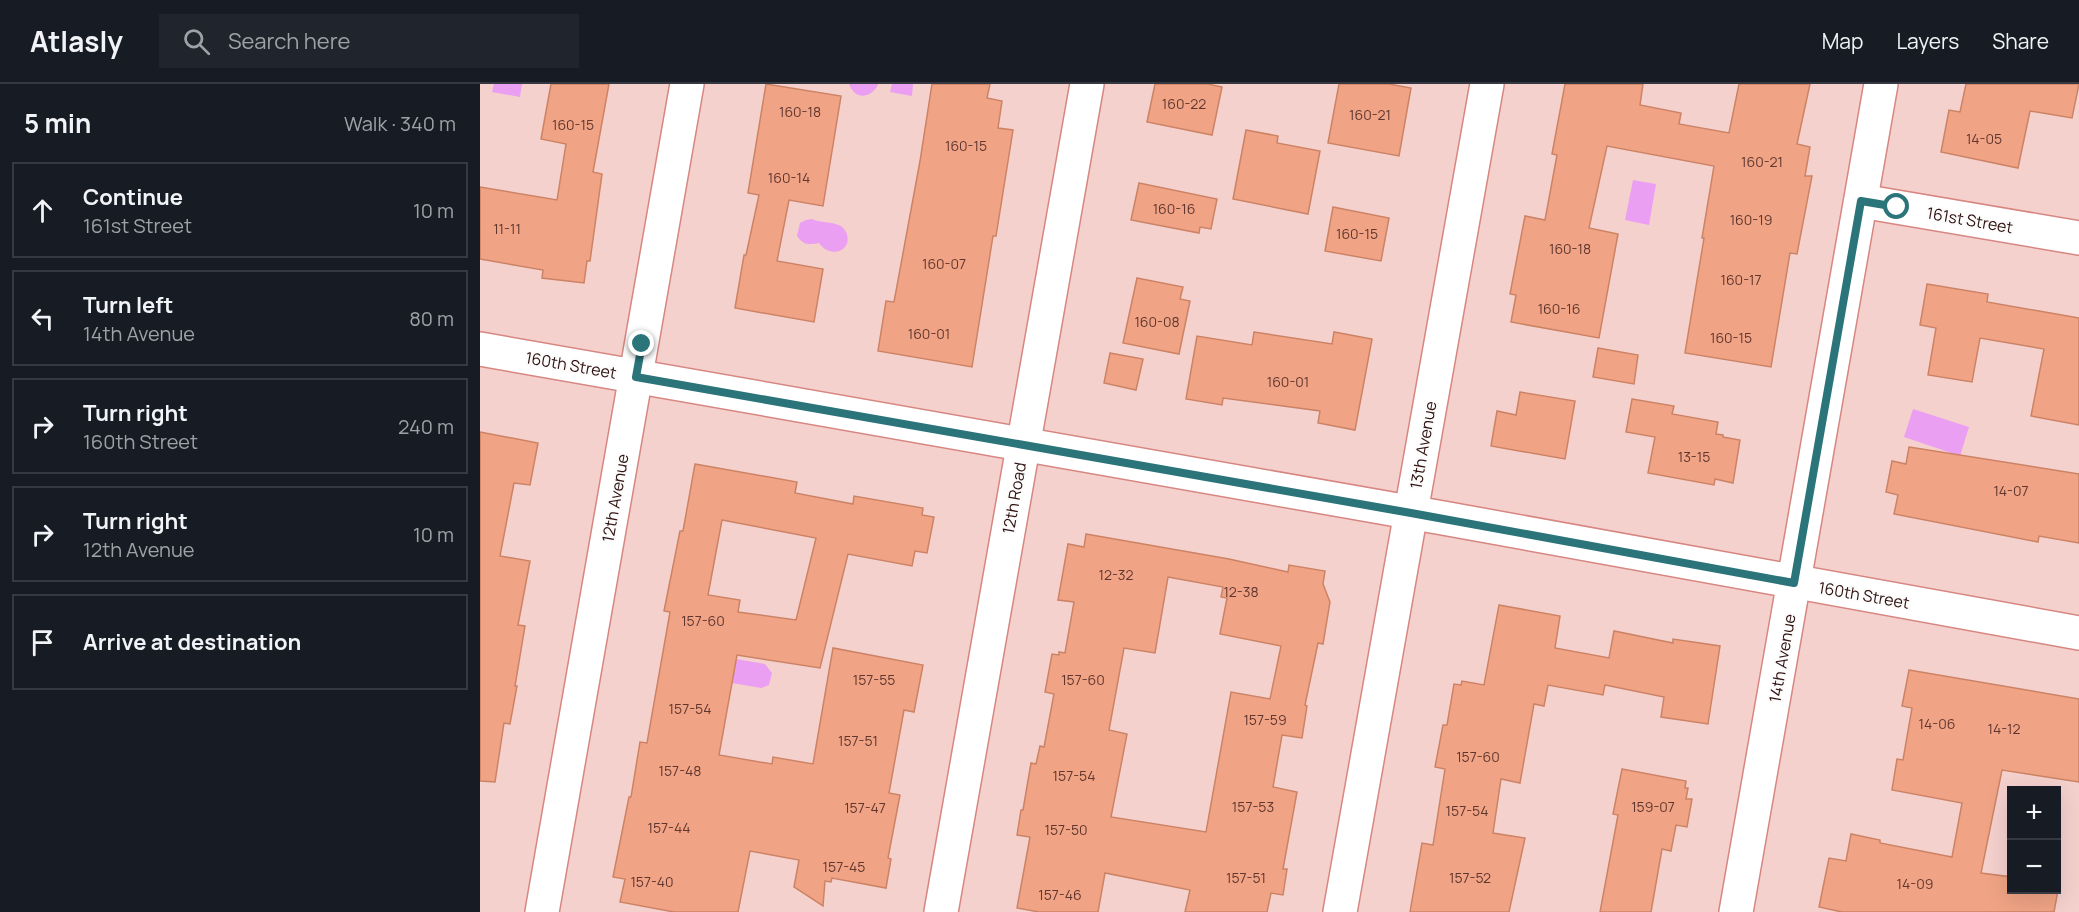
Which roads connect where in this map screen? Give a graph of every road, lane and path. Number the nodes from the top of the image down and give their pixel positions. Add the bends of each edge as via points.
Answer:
1 (687, 84) edge
2 (1087, 84) edge
3 (1487, 84) edge
4 (1881, 84) edge
5 (1861, 201) junction
6 (2079, 238) edge
7 (480, 350) edge
8 (636, 377) junction
9 (1023, 445) junction
10 (1411, 513) junction
11 (1794, 583) junction
12 (2079, 633) edge
13 (542, 912) edge
14 (941, 912) edge
15 (1340, 912) edge
16 (1736, 912) edge

1 - 8 street, 12th Avenue
2 - 9 street, 12th Road
3 - 10 street, 13th Avenue
4 - 5 street, 14th Avenue
5 - 6 street, 161st Street
5 - 11 street, 14th Avenue
7 - 8 street, 160th Street
8 - 9 street, 160th Street
8 - 13 street, 12th Avenue
9 - 10 street, 160th Street
9 - 14 street, 12th Road
10 - 11 street, 160th Street
10 - 15 street, 13th Avenue
11 - 12 street, 160th Street
11 - 16 street, 14th Avenue

